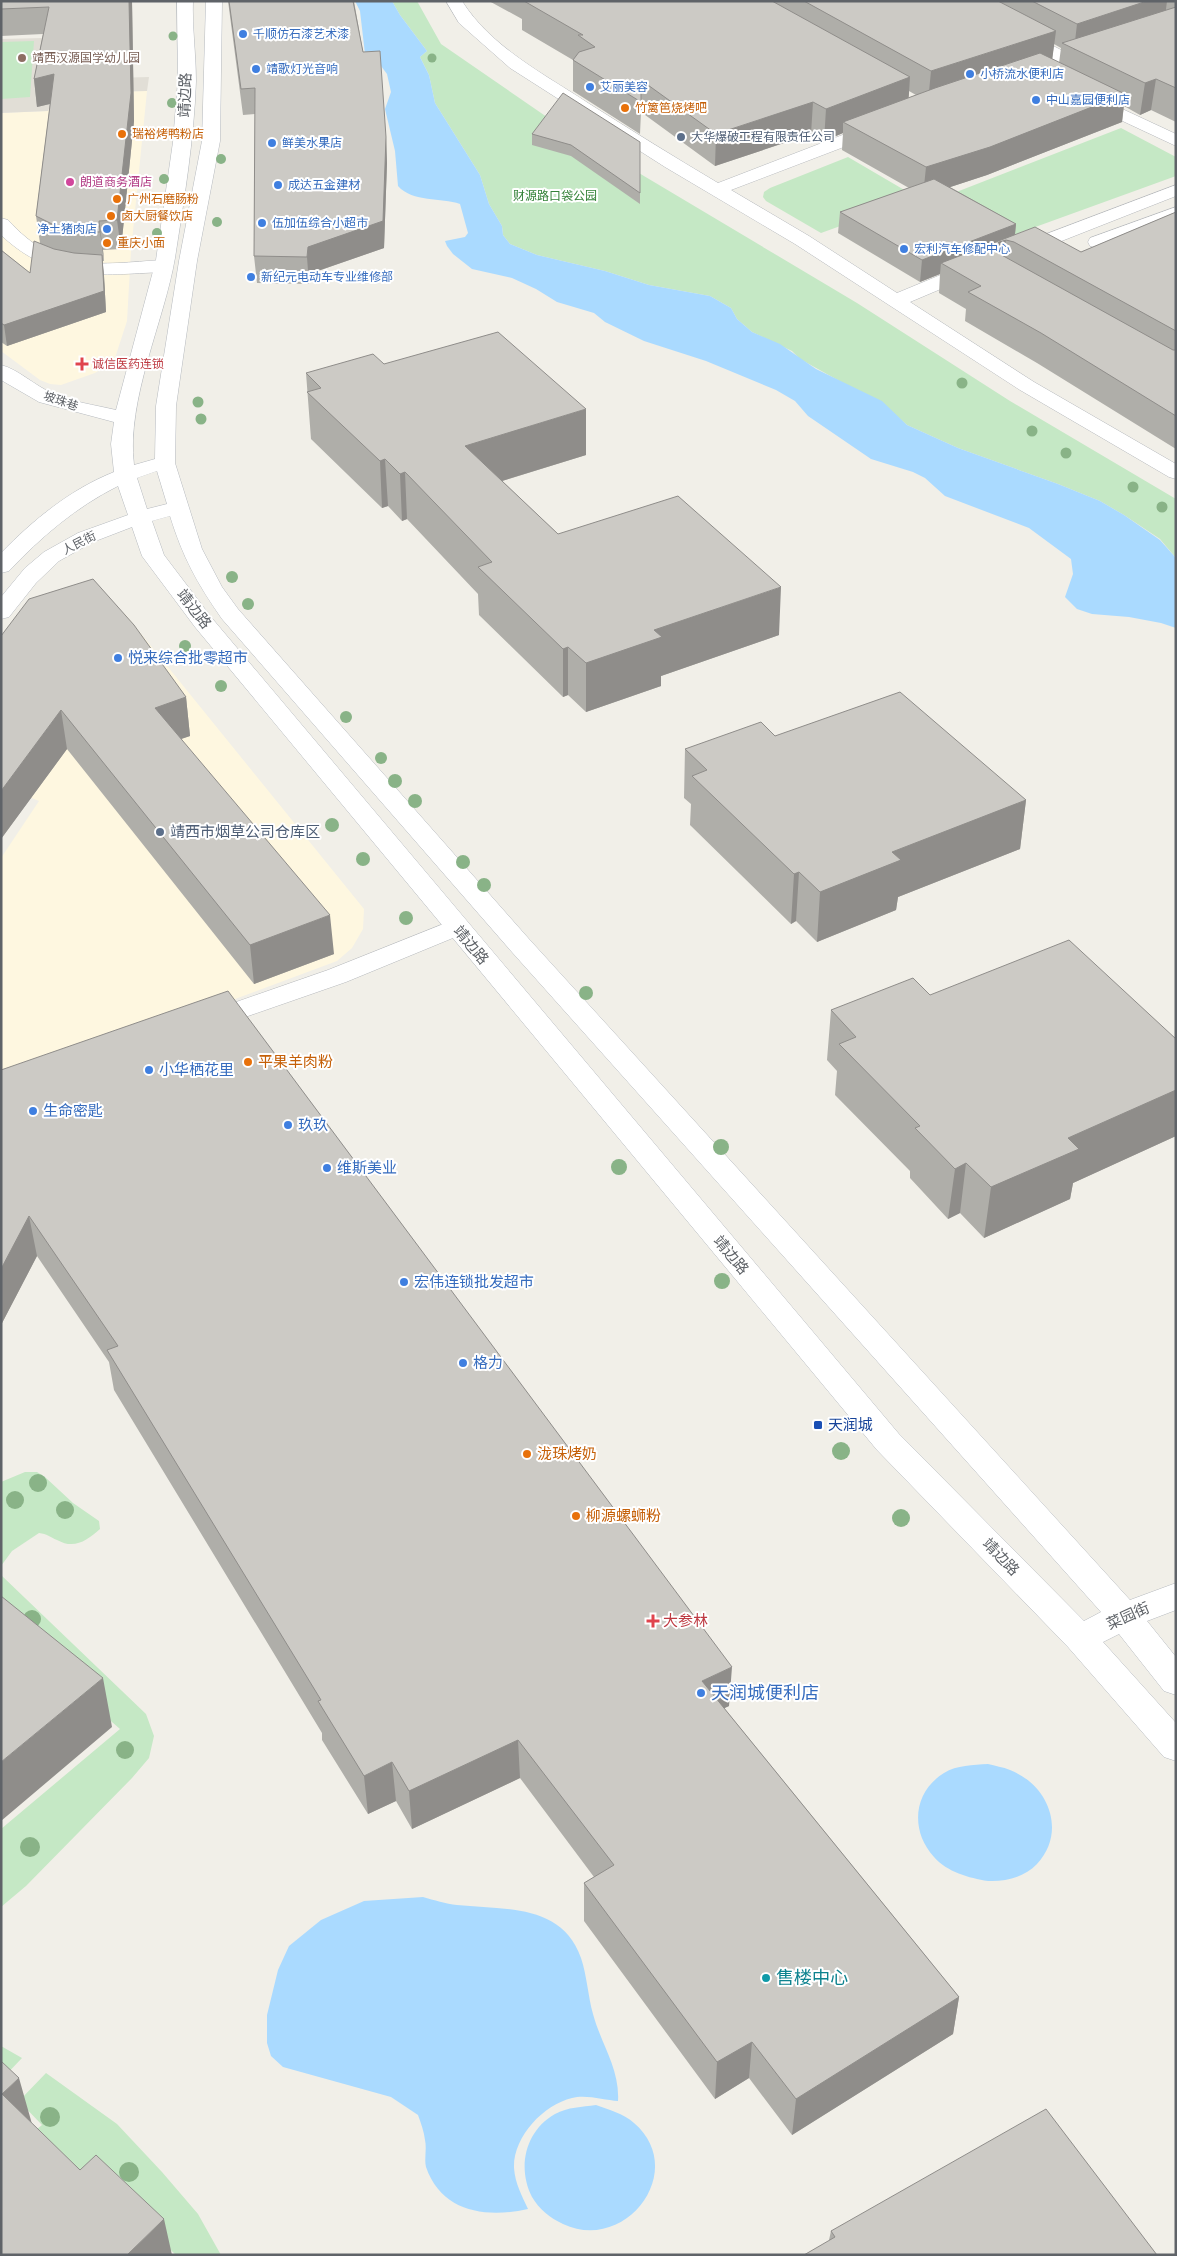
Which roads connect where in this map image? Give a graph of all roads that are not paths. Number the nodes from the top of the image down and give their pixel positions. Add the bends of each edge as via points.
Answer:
1 (185, 1) edge
2 (214, 1) edge
3 (454, 1) edge
4 (951, 1) edge
5 (1091, 56) edge
6 (1072, 63) junction
7 (1048, 71) edge
8 (1074, 91) edge
9 (890, 124) edge
10 (1176, 141) edge
11 (718, 189) junction
12 (1176, 190) edge
13 (1176, 212) edge
14 (1, 224) edge
15 (1076, 249) edge
16 (1004, 257) edge
17 (986, 264) edge
18 (163, 266) junction
19 (895, 301) junction
20 (932, 306) dead end
21 (914, 313) junction
22 (1, 371) edge
23 (125, 420) junction
24 (165, 463) junction
25 (1176, 473) edge
26 (125, 475) junction
27 (178, 507) junction
28 (140, 518) junction
29 (1, 566) edge
30 (1, 612) edge
31 (456, 927) junction
32 (178, 1032) edge
33 (1176, 1596) edge
34 (1124, 1616) junction
35 (1080, 1638) junction
36 (1176, 1681) edge
37 (1176, 1687) edge
38 (1135, 1702) junction
39 (1176, 1747) edge

1 - 18 main road, 靖边路 via 187,80 183,134
2 - 24 main road, 靖边路 via 211,141 166,406
3 - 11 main road via 478,32 516,64 663,158
4 - 6 main road
5 - 6 main road
6 - 7 main road
8 - 10 main road
9 - 11 main road
11 - 19 main road
12 - 16 main road
13 - 15 main road
14 - 18 main road via 19,242 69,267
17 - 19 main road
18 - 23 main road, 靖边路
19 - 21 main road
20 - 21 main road
21 - 25 main road via 1027,386
22 - 23 main road, 坡珠巷 via 46,398
23 - 26 main road, 靖边路 via 121,444
24 - 26 main road
24 - 27 main road, 靖边路
26 - 28 main road, 靖边路
26 - 29 main road via 59,514
27 - 28 main road, 人民街
27 - 34 main road, 靖边路 via 191,549 230,614 520,945
28 - 30 main road, 人民街 via 97,533 57,554 39,567
28 - 31 main road, 靖边路 via 153,556 203,622
31 - 32 main road via 337,976
31 - 35 main road, 靖边路 via 888,1442
33 - 34 main road, 菜园街
34 - 35 main road, 菜园街
34 - 36 main road, 靖边路
35 - 38 main road, 靖边路
37 - 38 main road
38 - 39 main road, 靖边路

